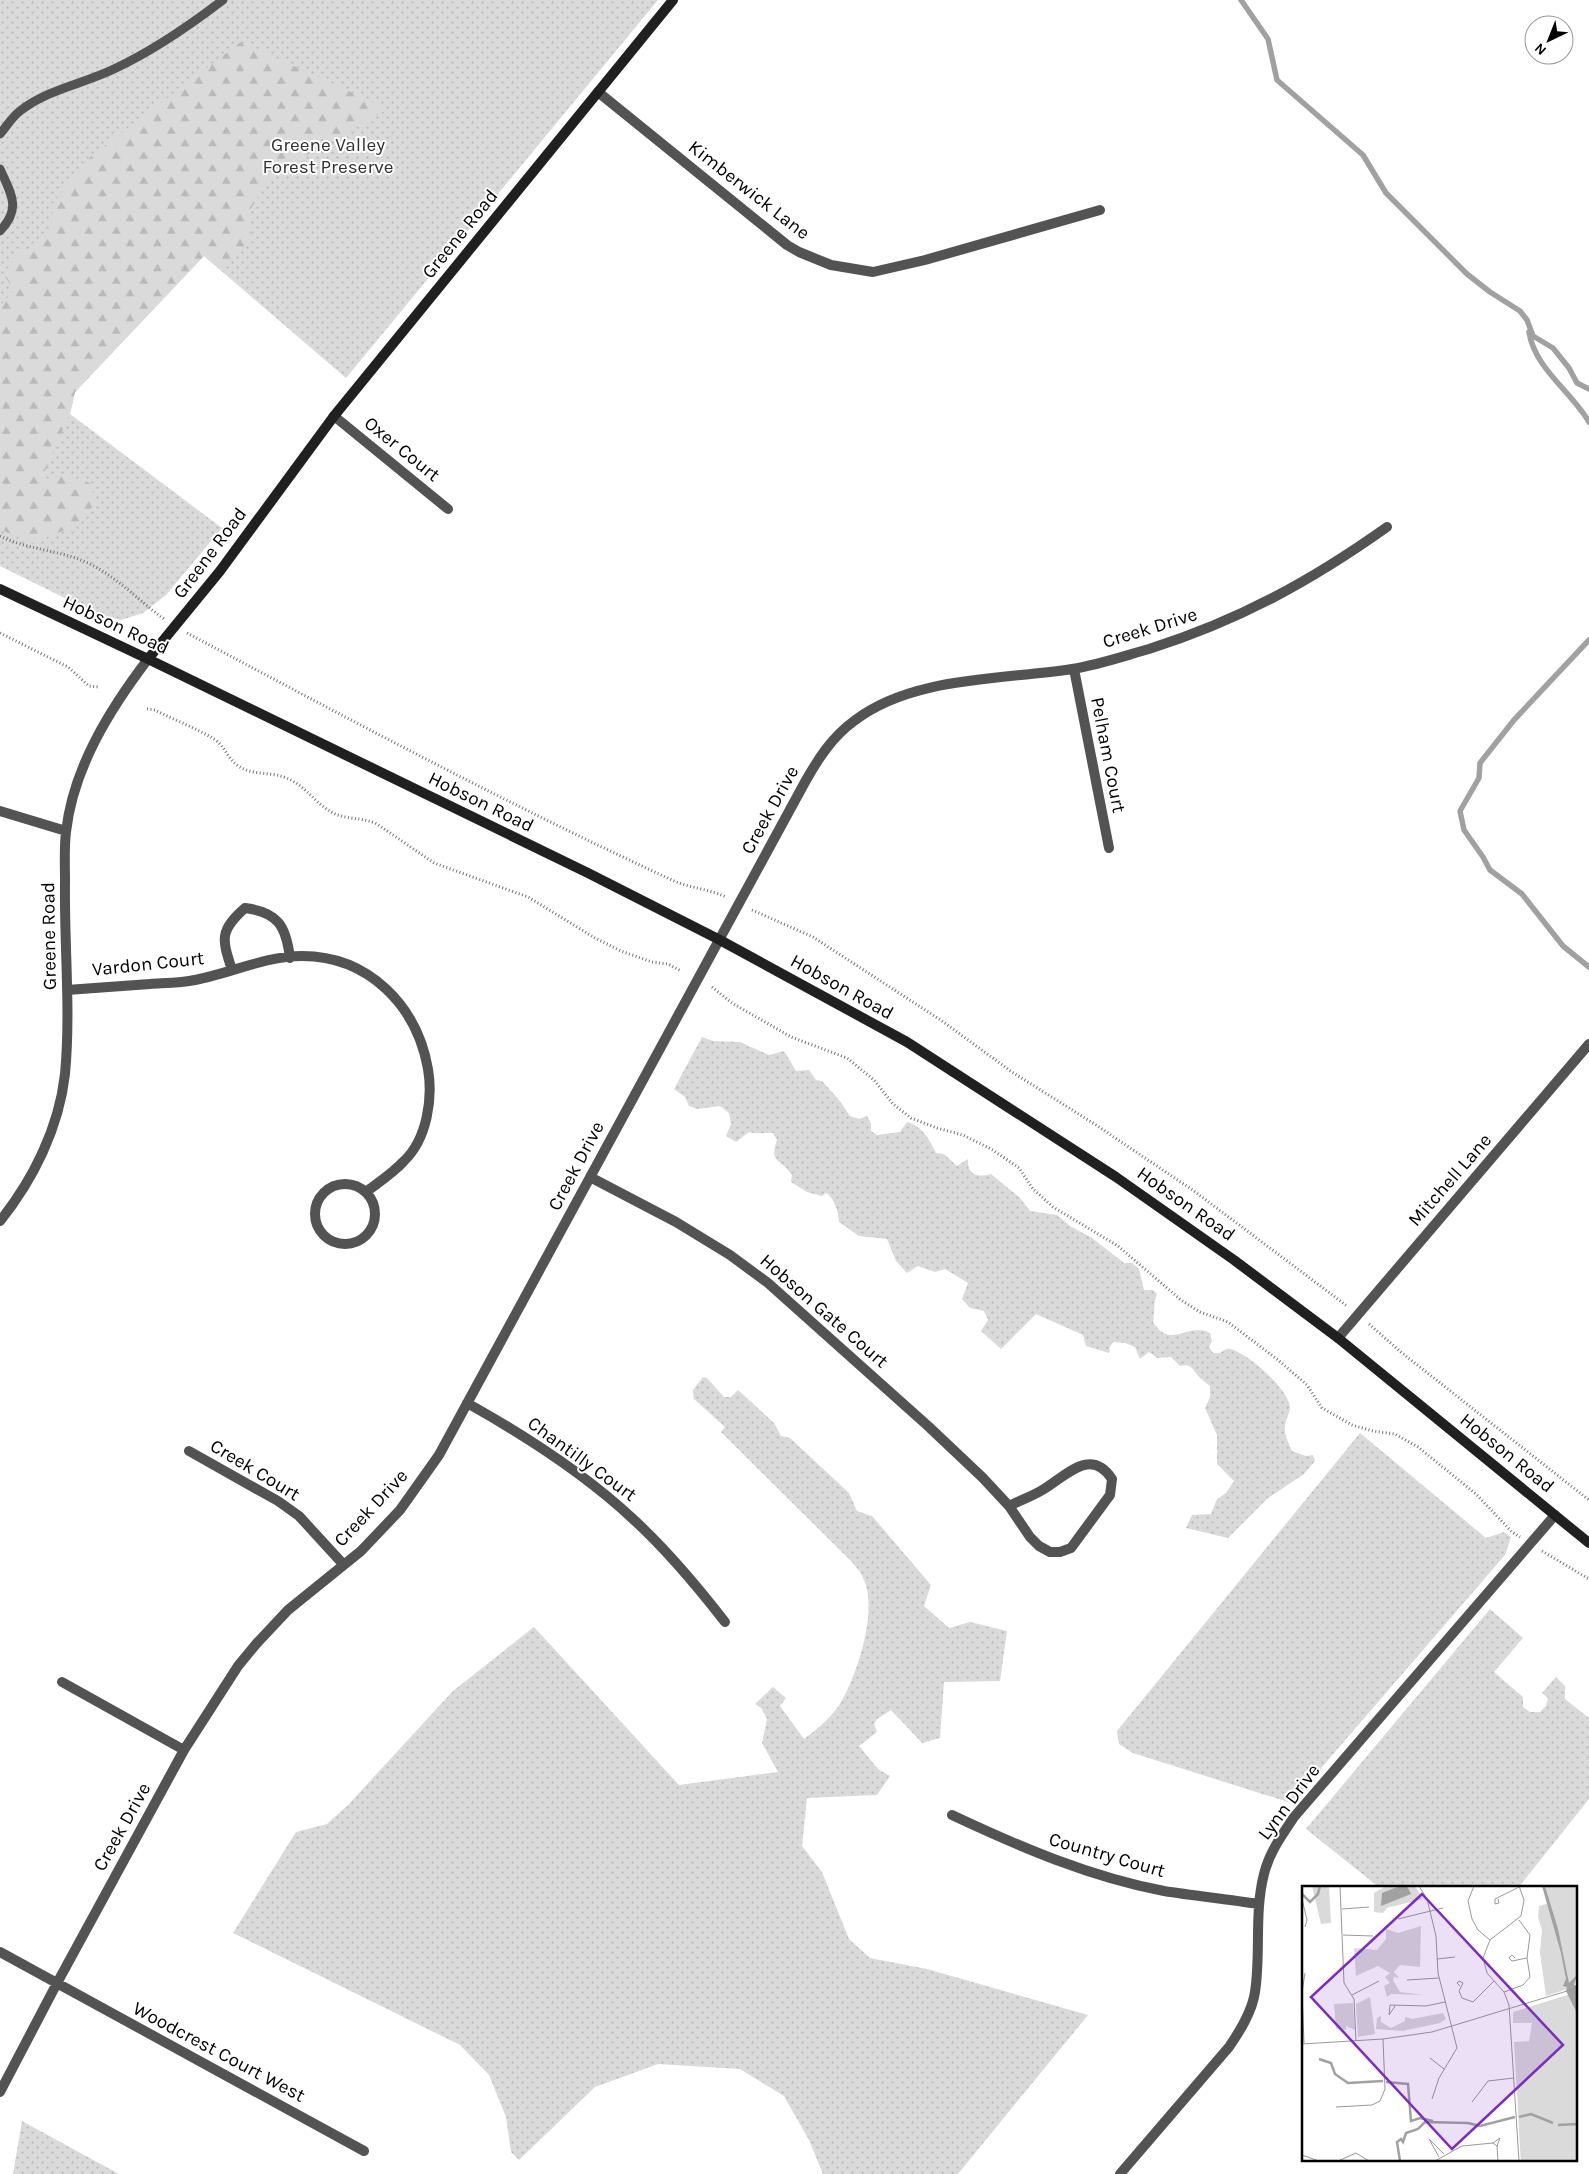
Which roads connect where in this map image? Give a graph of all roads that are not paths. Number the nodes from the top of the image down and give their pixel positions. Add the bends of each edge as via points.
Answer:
1 (223, 0) edge
2 (673, 0) edge
3 (598, 92) junction
4 (0, 134) edge
5 (0, 169) edge
6 (1100, 210) dead end
7 (0, 231) edge
8 (334, 416) junction
9 (448, 509) dead end
10 (1387, 527) dead end
11 (0, 589) edge
12 (148, 659) junction
13 (1074, 669) junction
14 (0, 811) edge
15 (66, 831) junction
16 (1109, 848) dead end
17 (718, 939) junction
18 (290, 958) junction
19 (232, 970) junction
20 (67, 990) junction
21 (1589, 1044) edge
22 (590, 1177) junction
23 (366, 1192) junction
24 (0, 1221) edge
25 (1338, 1338) junction
26 (467, 1403) junction
27 (190, 1451) dead end
28 (1009, 1506) junction
29 (1555, 1515) junction
30 (1589, 1543) edge
31 (343, 1564) junction
32 (725, 1622) dead end
33 (62, 1682) dead end
34 (184, 1750) junction
35 (952, 1816) dead end
36 (1258, 1904) junction
37 (0, 1952) edge
38 (56, 1984) junction
39 (0, 2092) edge
40 (364, 2151) dead end
41 (1120, 2174) edge

1 - 4 lane via 172,37 115,69 60,88 37,100 19,111
2 - 3 main road, Greene Road
3 - 6 street, Kimberwick Lane via 787,245 831,265 873,272
3 - 8 main road, Greene Road
5 - 7 lane via 14,204 11,217
8 - 9 street, Oxer Court
8 - 12 main road, Greene Road via 220,571
10 - 13 street, Creek Drive via 1316,576 1255,608 1187,637
11 - 12 main road, Hobson Road
12 - 15 street, Greene Road via 119,696 91,750
12 - 17 main road, Hobson Road
13 - 16 street, Pelham Court
13 - 17 street, Creek Drive via 950,684 908,693 864,713 833,740 817,761
14 - 15 street
15 - 20 street, Greene Road via 64,931
17 - 22 street, Creek Drive
17 - 25 main road, Hobson Road via 907,1042 1033,1121 1116,1176
18 - 19 street, Vardon Court
18 - 19 street, Vardon Court via 288,940 279,922 263,910 246,908 224,932
18 - 23 street, Vardon Court via 329,959 370,976 400,1003 421,1040 431,1086 423,1130 406,1160
19 - 20 street, Vardon Court via 194,980
20 - 24 street, Greene Road via 61,1096 38,1163
21 - 25 street, Mitchell Lane
22 - 26 street, Creek Drive
22 - 28 street, Hobson Gate Court via 676,1222 768,1282 928,1426
23 - 23 street via 348,1183 328,1188 321,1195 314,1213 316,1223 328,1239 348,1244 366,1236 375,1219 375,1209
25 - 29 main road, Hobson Road
26 - 31 street, Creek Drive via 438,1455 400,1510 361,1552
26 - 32 street, Chantilly Court via 548,1453 627,1513 676,1563
27 - 31 street, Creek Court via 299,1516
28 - 28 street, Hobson Gate Court via 1030,1538 1050,1552 1060,1552 1071,1548 1105,1503 1113,1488 1112,1479 1100,1467 1077,1466 1037,1494
29 - 30 main road, Hobson Road
29 - 36 street, Lynn Drive via 1294,1817 1272,1851
31 - 34 street, Creek Drive via 288,1610 257,1643 238,1666
33 - 34 street
34 - 38 street, Creek Drive
35 - 36 street, Country Court via 1020,1847 1090,1871 1162,1890
36 - 41 street, Lynn Drive via 1255,1993 1240,2031
37 - 38 street, Woodcrest Court West
38 - 39 street, Creek Drive
38 - 40 street, Woodcrest Court West

